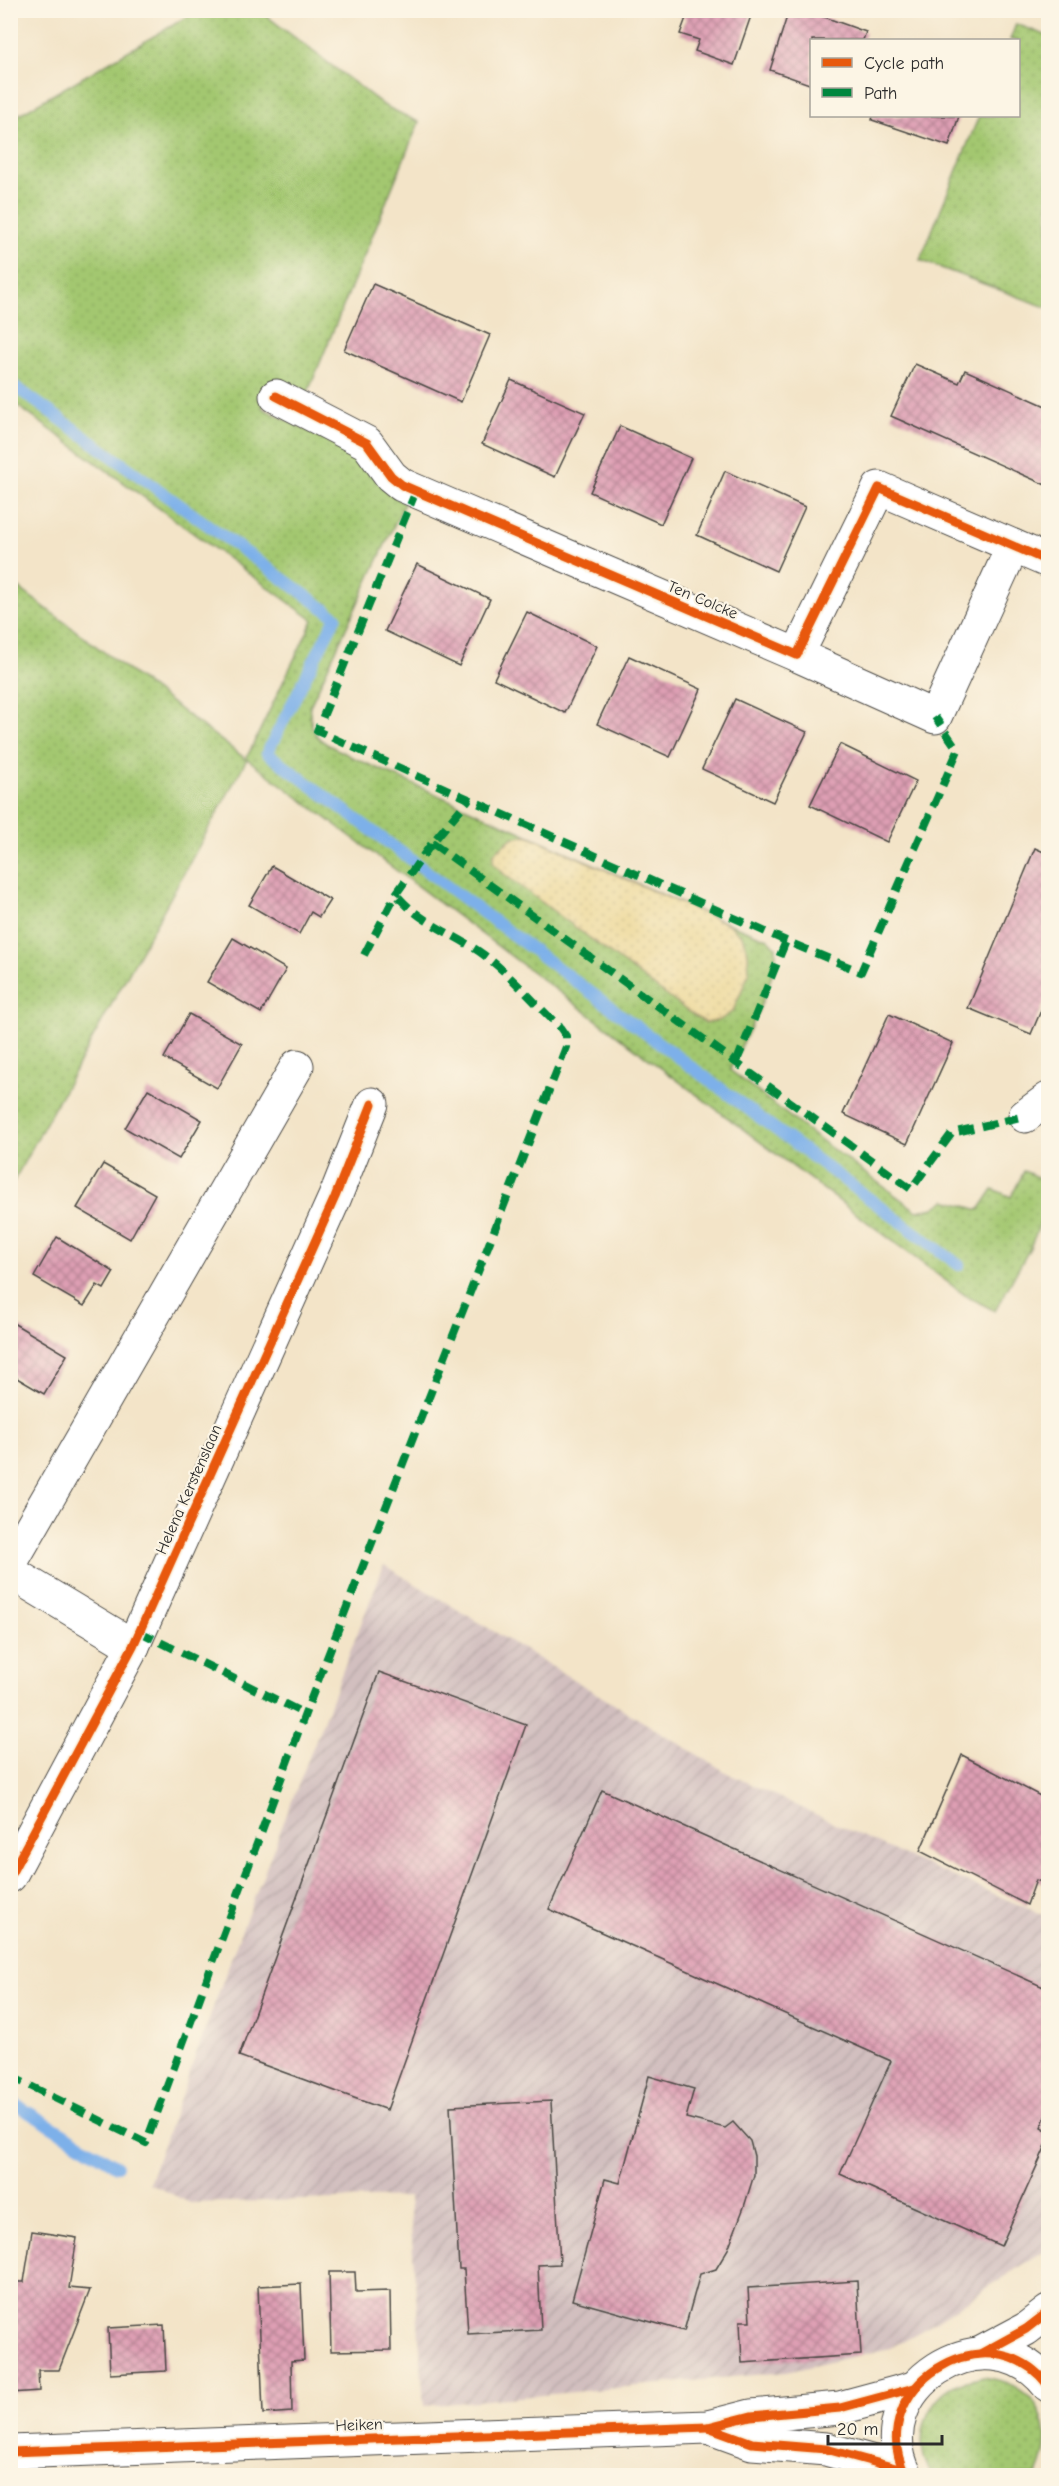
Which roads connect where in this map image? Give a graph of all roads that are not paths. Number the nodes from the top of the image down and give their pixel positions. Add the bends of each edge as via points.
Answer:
1 (276, 396) dead end
2 (1013, 546) junction
3 (1048, 561) edge
4 (796, 655) junction
5 (297, 1066) dead end
6 (372, 1104) dead end
7 (10, 1564) edge
8 (10, 1572) edge
9 (133, 1646) junction
10 (10, 1876) edge
11 (1048, 2312) edge
12 (981, 2353) junction
13 (1048, 2385) edge
14 (914, 2388) junction
15 (708, 2427) junction
16 (10, 2452) edge
17 (904, 2473) edge

1 - 4 street, Ten Colcke via 367,443 391,476 402,484
2 - 3 street
2 - 4 street via 879,488
2 - 4 street, Ten Colcke via 934,717
5 - 7 street
6 - 9 street, Helena Kerstenslaan via 335,1197
8 - 9 street
9 - 10 street, Helena Kerstenslaan
11 - 12 street via 1026,2329
12 - 13 street via 1011,2358 1029,2367
12 - 14 street via 960,2356 941,2365
14 - 15 street via 840,2408 751,2416
14 - 17 street via 898,2429
15 - 16 street, Heiken
15 - 17 street via 752,2443 826,2449

